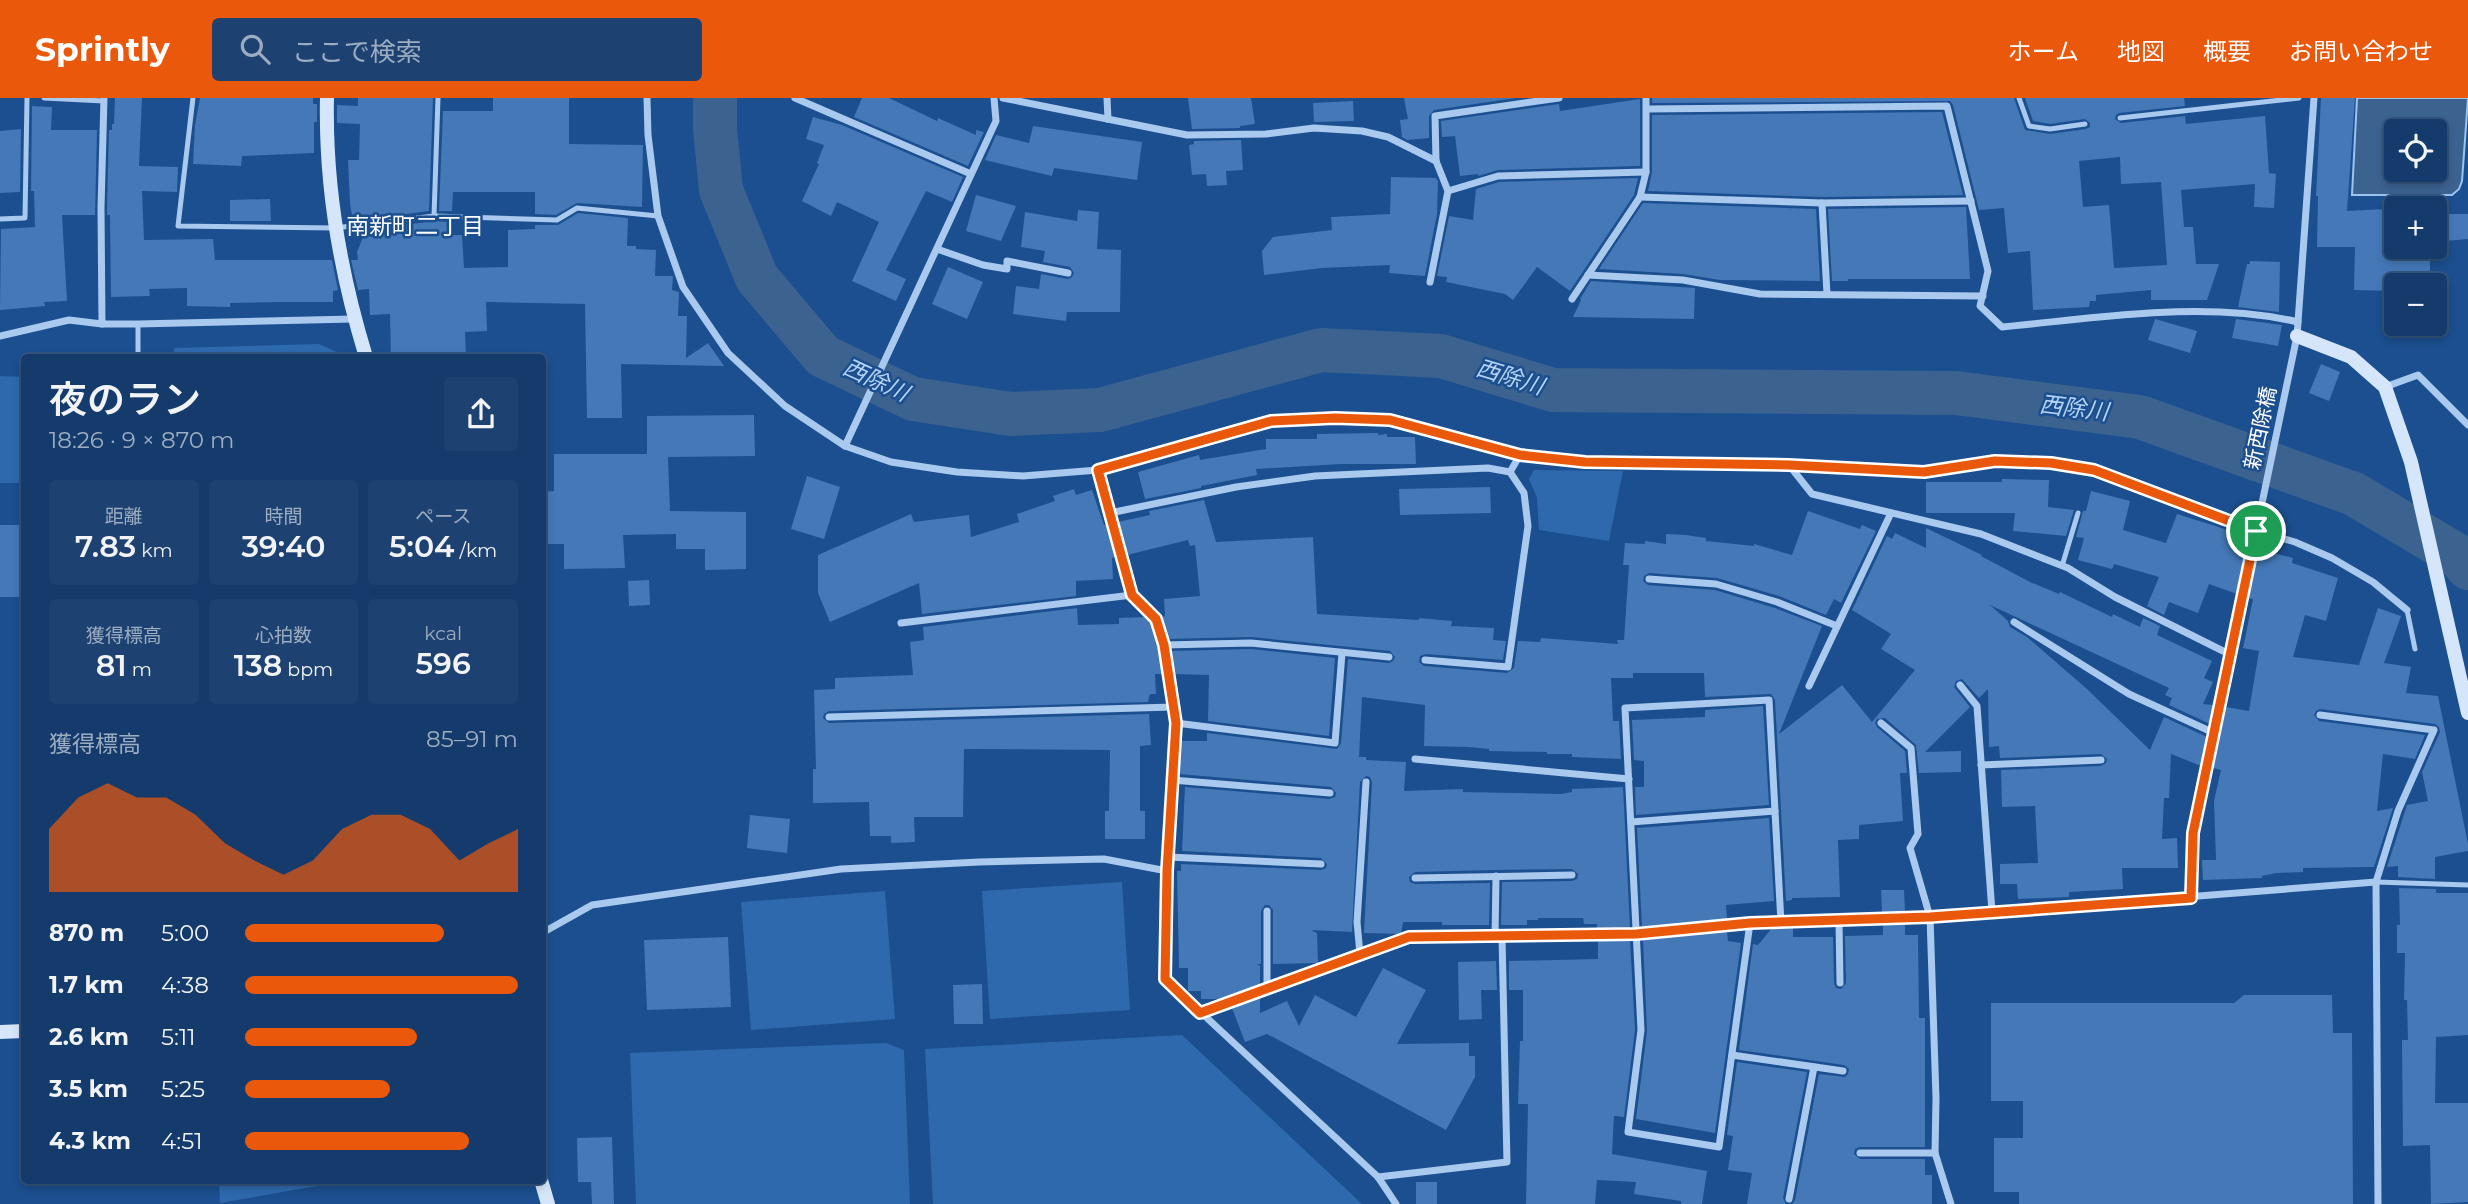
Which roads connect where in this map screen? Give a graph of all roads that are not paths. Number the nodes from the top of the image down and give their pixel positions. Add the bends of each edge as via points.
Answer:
1 (27, 98) edge
2 (44, 98) edge
3 (193, 98) edge
4 (327, 98) edge
5 (438, 98) edge
6 (647, 98) edge
7 (795, 98) edge
8 (994, 98) edge
9 (1003, 98) edge
10 (1107, 98) edge
11 (1559, 98) edge
12 (1646, 98) edge
13 (2019, 98) edge
14 (2299, 98) edge
15 (2314, 98) edge
16 (104, 100) edge
17 (1648, 109) junction
18 (2120, 118) dead end
19 (1108, 119) junction
20 (2085, 124) dead end
21 (1436, 161) junction
22 (1646, 172) junction
23 (971, 174) junction
24 (1448, 191) junction
25 (1640, 197) junction
26 (1971, 201) junction
27 (1822, 203) junction
28 (434, 216) junction
29 (658, 216) junction
30 (0, 219) edge
31 (335, 228) junction
32 (937, 248) junction
33 (1068, 273) dead end
34 (1588, 275) junction
35 (1430, 282) dead end
36 (1827, 294) junction
37 (1983, 296) junction
38 (1572, 299) dead end
39 (354, 319) junction
40 (102, 324) junction
41 (138, 324) junction
42 (2298, 329) junction
43 (0, 336) edge
44 (138, 354) edge
45 (365, 354) edge
46 (2385, 387) junction
47 (2468, 425) edge
48 (845, 446) junction
49 (1520, 455) junction
50 (1789, 465) junction
51 (1098, 470) junction
52 (1510, 472) junction
53 (1110, 513) junction
54 (1891, 513) junction
55 (2078, 513) dead end
56 (2257, 530) junction
57 (2062, 566) junction
58 (1649, 579) dead end
59 (1132, 595) junction
60 (2406, 610) joint
61 (2014, 622) dead end
62 (901, 623) dead end
63 (1837, 626) junction
64 (1164, 645) junction
65 (2416, 649) dead end
66 (1342, 653) junction
67 (2231, 655) junction
68 (1389, 657) dead end
69 (1425, 660) dead end
70 (1960, 685) dead end
71 (1809, 686) dead end
72 (1173, 707) junction
73 (2468, 713) edge
74 (2320, 715) dead end
75 (829, 717) dead end
76 (1176, 723) junction
77 (1881, 723) dead end
78 (2214, 733) junction
79 (1415, 759) dead end
80 (2101, 760) dead end
81 (1981, 765) junction
82 (1629, 779) junction
83 (1172, 780) junction
84 (1366, 782) dead end
85 (1330, 793) dead end
86 (1775, 810) junction
87 (1631, 822) junction
88 (1168, 857) junction
89 (1321, 864) dead end
90 (1167, 871) junction
91 (1572, 875) dead end
92 (1496, 876) junction
93 (1415, 878) dead end
94 (2376, 882) junction
95 (2468, 885) edge
96 (2191, 898) junction
97 (1267, 911) dead end
98 (1992, 912) junction
99 (1930, 917) junction
100 (1839, 921) junction
101 (1750, 923) junction
102 (1782, 923) junction
103 (546, 931) edge
104 (1636, 934) junction
105 (1499, 937) junction
106 (1360, 954) junction
107 (1840, 983) dead end
108 (1267, 988) junction
109 (1200, 1013) junction
110 (21, 1031) edge
111 (0, 1032) edge
112 (1732, 1055) junction
113 (1814, 1067) junction
114 (1843, 1071) dead end
115 (1860, 1153) dead end
116 (1935, 1153) junction
117 (1378, 1177) junction
118 (542, 1184) edge
119 (1789, 1199) dead end
120 (548, 1204) edge
121 (1396, 1204) edge
122 (1951, 1204) edge
123 (2378, 1204) edge

1 - 30 lane via 25,218
2 - 16 lane
3 - 31 lane via 178,226
4 - 31 street via 326,144
5 - 28 lane
6 - 29 street
7 - 23 street
8 - 23 street via 996,121
9 - 19 street
10 - 19 street
11 - 21 street via 1435,116
12 - 17 street
13 - 20 lane via 2029,126 2050,129
14 - 18 lane
15 - 42 street, 新西除橋
16 - 40 street
17 - 22 street
17 - 26 street via 1947,106
19 - 21 street via 1186,135 1314,128 1362,131 1388,137
21 - 24 street
22 - 24 street via 1498,176
22 - 25 street
23 - 32 street
24 - 35 street
25 - 27 street
25 - 34 street
26 - 27 street
26 - 37 street via 1988,271
27 - 36 street
28 - 29 lane via 557,220 577,208
28 - 31 lane
29 - 48 street via 682,287 728,354 785,406
31 - 39 street
32 - 33 street via 1007,270 1007,261
32 - 48 street
34 - 36 street via 1683,280 1760,294
34 - 38 street
36 - 37 street
37 - 42 street via 1980,306 2002,327 2237,311 2265,314
39 - 41 street
39 - 45 street
40 - 41 street
40 - 43 street via 69,320
41 - 44 lane
42 - 46 street via 2351,357
42 - 56 street, 新西除橋
46 - 47 street via 2418,375
46 - 73 street via 2412,462
48 - 51 street via 891,462 957,472 1023,477
49 - 50 street via 1585,462
49 - 51 street via 1390,420 1322,419 1271,421
49 - 52 street
50 - 54 street via 1812,494
50 - 56 street via 1924,472 1995,461 2051,463 2094,470
51 - 53 street
52 - 53 street via 1488,468 1315,476
52 - 69 street via 1524,493 1528,526 1508,667
53 - 59 street
54 - 57 street via 1981,534
54 - 63 street
55 - 57 lane
56 - 60 street via 2332,558 2373,582
56 - 67 street, 新西除橋
57 - 67 street
58 - 63 street via 1716,584
59 - 62 street
59 - 64 street via 1156,619
60 - 65 lane
61 - 78 street via 2129,694
63 - 71 street
64 - 66 street via 1251,643
64 - 72 street
66 - 68 street
66 - 76 street via 1335,743
67 - 78 street, 新西除橋
70 - 81 street via 1977,706
72 - 75 street
72 - 76 street
74 - 94 street via 2434,730 2398,810
76 - 83 street
77 - 99 street via 1911,748 1918,834 1910,848
78 - 96 street, 新西除橋 via 2193,833
79 - 82 street
80 - 81 street
81 - 98 street
82 - 86 street via 1625,708 1769,700
82 - 87 street
83 - 85 street
83 - 88 street
84 - 106 street via 1357,922
86 - 87 street
86 - 102 street
87 - 104 street
88 - 89 street
88 - 90 street
90 - 103 street via 1104,859 841,869 592,905
90 - 109 street via 1165,979
91 - 92 street
92 - 93 street
92 - 105 street
94 - 95 lane
94 - 96 street
94 - 123 street
96 - 98 street
97 - 108 street
98 - 99 street
99 - 100 street
99 - 116 street
100 - 102 street
100 - 107 street
101 - 102 street
101 - 104 street
101 - 112 street
104 - 105 street
104 - 112 street via 1641,1030 1628,1132 1718,1147
105 - 106 street via 1409,937
105 - 117 street via 1507,1162
106 - 108 street
108 - 109 street
109 - 117 street
110 - 111 street
112 - 113 street
113 - 114 street
113 - 119 street
115 - 116 street
116 - 122 street
117 - 121 street
118 - 120 street

